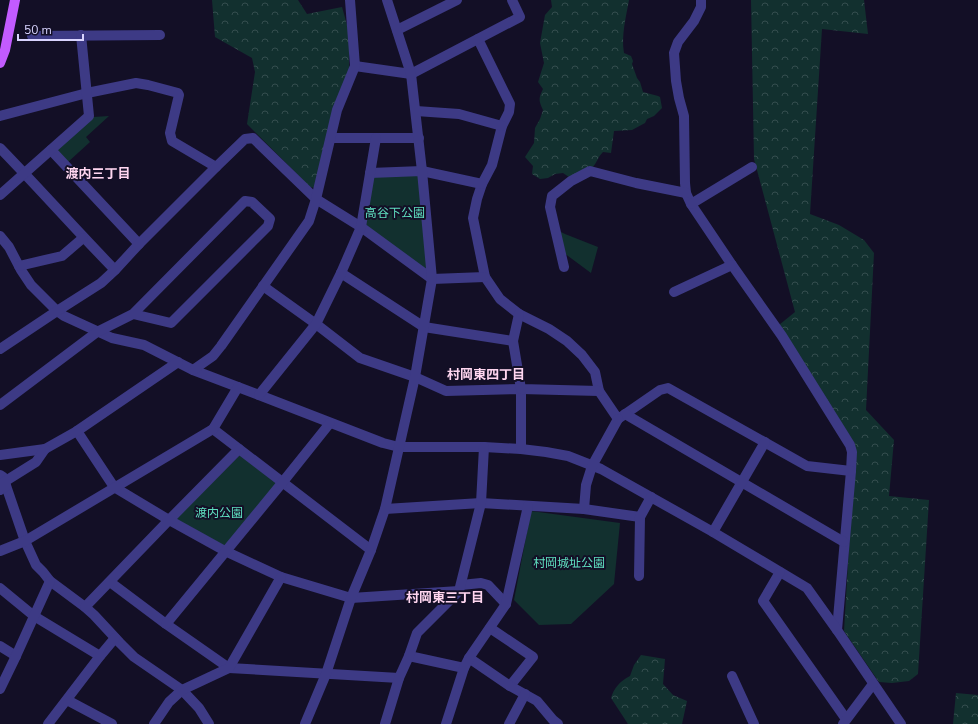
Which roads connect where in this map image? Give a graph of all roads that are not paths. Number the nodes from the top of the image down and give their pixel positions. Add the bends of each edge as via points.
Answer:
1 (15, 0) edge
2 (350, 0) edge
3 (387, 0) edge
4 (456, 0) edge
5 (512, 0) edge
6 (701, 0) edge
7 (397, 30) junction
8 (160, 35) dead end
9 (32, 36) dead end
10 (81, 36) junction
11 (478, 39) junction
12 (0, 63) edge
13 (354, 66) junction
14 (411, 74) junction
15 (87, 93) junction
16 (416, 111) junction
17 (0, 116) edge
18 (502, 126) junction
19 (331, 138) junction
20 (376, 138) junction
21 (418, 138) junction
22 (0, 148) edge
23 (51, 150) junction
24 (216, 167) junction
25 (752, 167) dead end
26 (422, 171) junction
27 (25, 173) junction
28 (370, 173) junction
29 (482, 184) junction
30 (686, 193) junction
31 (0, 195) edge
32 (316, 199) junction
33 (691, 204) junction
34 (361, 227) junction
35 (0, 236) edge
36 (83, 238) junction
37 (139, 244) junction
38 (732, 265) junction
39 (19, 266) junction
40 (564, 267) dead end
41 (115, 270) junction
42 (341, 273) junction
43 (485, 277) junction
44 (432, 279) junction
45 (263, 286) junction
46 (674, 292) dead end
47 (57, 311) junction
48 (133, 314) junction
49 (519, 314) junction
50 (316, 324) junction
51 (424, 327) junction
52 (97, 332) junction
53 (513, 341) junction
54 (0, 349) edge
55 (178, 362) junction
56 (193, 370) junction
57 (415, 377) junction
58 (238, 387) junction
59 (521, 389) junction
60 (599, 391) junction
61 (260, 395) junction
62 (0, 405) edge
63 (622, 416) junction
64 (330, 423) junction
65 (212, 429) junction
66 (77, 431) junction
67 (765, 442) junction
68 (399, 447) junction
69 (484, 447) junction
70 (45, 449) junction
71 (521, 449) junction
72 (239, 450) junction
73 (0, 455) edge
74 (592, 466) junction
75 (851, 470) junction
76 (742, 482) junction
77 (3, 483) edge
78 (282, 483) junction
79 (114, 487) junction
80 (651, 497) junction
81 (481, 503) junction
82 (528, 506) junction
83 (385, 509) junction
84 (584, 509) junction
85 (640, 516) junction
86 (169, 520) junction
87 (713, 532) junction
88 (25, 542) junction
89 (844, 542) junction
90 (371, 550) junction
91 (0, 551) edge
92 (225, 551) junction
93 (780, 572) junction
94 (639, 576) dead end
95 (281, 577) junction
96 (50, 581) junction
97 (110, 582) junction
98 (0, 588) edge
99 (460, 588) junction
100 (351, 598) junction
101 (506, 604) junction
102 (85, 607) junction
103 (34, 616) junction
104 (166, 624) junction
105 (490, 628) junction
106 (837, 630) junction
107 (115, 638) junction
108 (0, 646) edge
109 (16, 656) junction
110 (100, 656) junction
111 (409, 656) junction
112 (469, 658) junction
113 (229, 668) junction
114 (464, 668) junction
115 (326, 674) junction
116 (732, 676) dead end
117 (399, 678) junction
118 (873, 684) junction
119 (510, 686) junction
120 (0, 689) edge
121 (182, 690) junction
122 (525, 694) junction
123 (67, 700) junction
124 (99, 721) edge
125 (844, 722) edge
126 (48, 724) edge
127 (112, 724) edge
128 (154, 724) edge
129 (209, 724) edge
130 (305, 724) edge
131 (385, 724) edge
132 (446, 724) edge
133 (509, 724) edge
134 (558, 724) edge
135 (754, 724) edge
136 (901, 724) edge

1 - 12 main road
2 - 13 street
3 - 7 street
4 - 7 street
5 - 11 street via 520,17
6 - 30 street via 701,7 694,21 678,42 674,53 676,81 684,116
7 - 14 street
8 - 10 street
9 - 10 street
10 - 15 street
11 - 14 street
11 - 18 street via 510,104
13 - 14 street
13 - 19 street via 337,110
14 - 16 street
15 - 17 street
15 - 23 street via 89,116
15 - 24 street via 136,83 178,93 170,132 172,141
16 - 18 street via 459,114
16 - 21 street
18 - 29 street via 492,165
19 - 20 street
19 - 32 street
20 - 21 street
20 - 28 street
21 - 26 street
22 - 27 street
23 - 27 street
23 - 37 street
24 - 32 street via 245,139 253,138
24 - 37 street
25 - 33 street
26 - 28 street
26 - 29 street
26 - 44 street
27 - 31 street
27 - 36 street
28 - 34 street
29 - 43 street via 473,218
30 - 33 street
30 - 40 street via 590,171 571,180 552,196 550,207
32 - 34 street
32 - 45 street via 309,221
33 - 38 street
34 - 42 street
34 - 44 street
35 - 39 street
36 - 39 street via 62,256
36 - 41 street
37 - 41 street
38 - 46 street
38 - 75 street via 782,336 845,436 852,452
39 - 47 street via 32,285
41 - 47 street via 101,283
42 - 50 street
42 - 51 street
43 - 44 street
43 - 49 street via 500,299
44 - 51 street
45 - 50 street
45 - 56 street via 213,356
47 - 52 street
47 - 54 street
48 - 48 street via 171,323 268,226 270,219 252,202 245,201
48 - 52 street
49 - 53 street
49 - 60 street via 549,329 582,355 595,372
50 - 57 street via 360,358
50 - 61 street
51 - 53 street
51 - 57 street
52 - 55 street via 144,345
52 - 62 street
53 - 59 street
55 - 56 street
55 - 66 street
56 - 58 street
57 - 59 street via 446,391
57 - 68 street
58 - 61 street
58 - 65 street
59 - 60 street
59 - 71 street
60 - 63 street
61 - 64 street
63 - 67 street via 660,390 668,388
63 - 74 street
63 - 76 street
64 - 68 street
64 - 78 street
65 - 72 street
65 - 79 street
66 - 70 street
66 - 79 street
67 - 75 street via 807,466
67 - 76 street
68 - 69 street
68 - 83 street
69 - 71 street
69 - 81 street
70 - 73 street
70 - 77 street via 36,462
71 - 74 street via 568,456
72 - 78 street
72 - 86 street
74 - 80 street
74 - 84 street via 586,485
75 - 89 street
76 - 87 street
76 - 89 street
77 - 88 street
78 - 90 street
78 - 92 street
79 - 86 street
79 - 88 street
80 - 85 street
80 - 87 street
81 - 82 street
81 - 83 street
81 - 99 street
82 - 84 street
82 - 101 street
83 - 90 street
84 - 85 street
85 - 94 street
86 - 92 street
86 - 97 street
87 - 93 street
88 - 91 street
88 - 96 street via 36,565
89 - 106 street
90 - 100 street
92 - 95 street
92 - 104 street
93 - 106 street via 807,588
93 - 125 street via 763,601
95 - 100 street
95 - 113 street
96 - 102 street
96 - 103 street
97 - 102 street
97 - 104 street
98 - 103 street
99 - 100 street
99 - 101 street via 481,583 488,585
99 - 111 street via 417,633
100 - 115 street
101 - 105 street
102 - 107 street
103 - 109 street
103 - 110 street
104 - 113 street
105 - 112 street
105 - 119 street via 533,657
106 - 118 street
107 - 110 street
107 - 121 street via 134,657
108 - 109 street
109 - 120 street
110 - 123 street
111 - 114 street
111 - 117 street
112 - 114 street
112 - 119 street
113 - 115 street
113 - 121 street
114 - 132 street
115 - 117 street
115 - 130 street
116 - 135 street
117 - 131 street
118 - 125 street
118 - 136 street
119 - 122 street
121 - 128 street via 169,702
121 - 129 street via 199,708
122 - 133 street
122 - 134 street via 537,701
123 - 124 street
123 - 126 street
124 - 127 street

